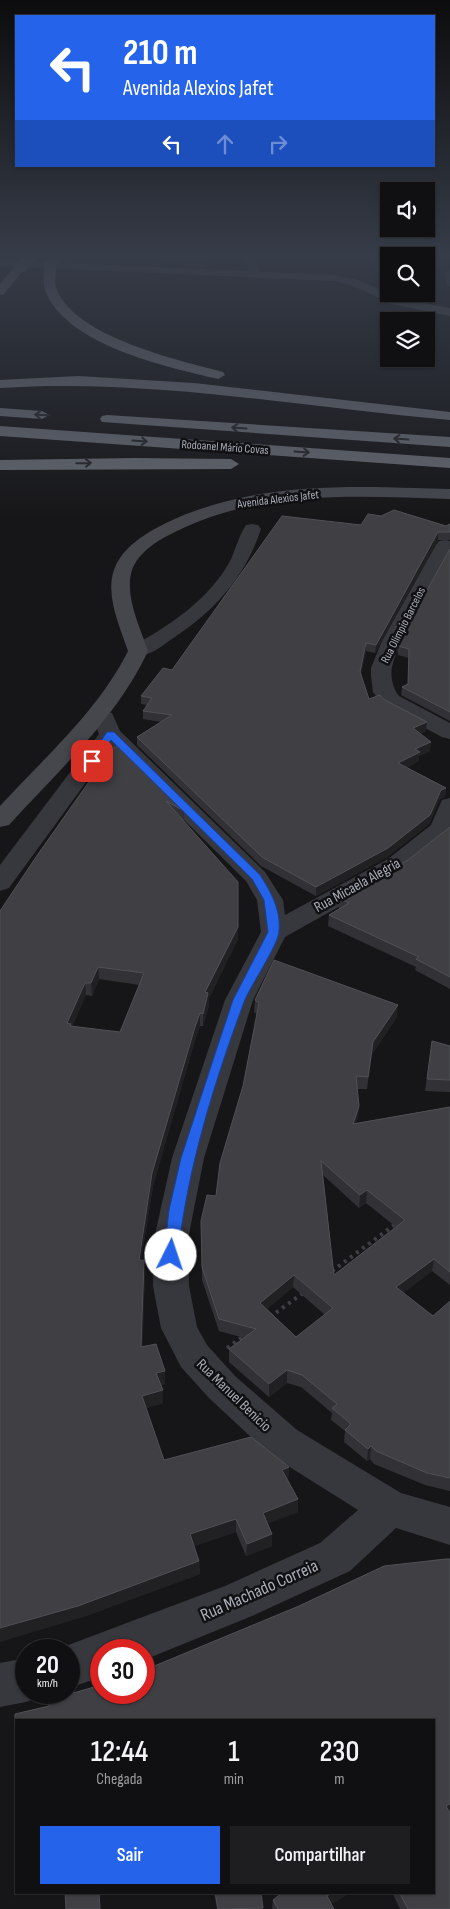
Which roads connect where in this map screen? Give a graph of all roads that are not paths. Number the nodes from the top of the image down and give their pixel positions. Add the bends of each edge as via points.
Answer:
1 (118, 343) edge
2 (0, 384) edge
3 (0, 412) edge
4 (401, 412) junction
5 (60, 416) dead end
6 (450, 416) edge
7 (89, 418) dead end
8 (0, 431) edge
9 (450, 442) edge
10 (450, 462) edge
11 (0, 465) edge
12 (450, 474) edge
13 (450, 494) edge
14 (252, 529) dead end
15 (448, 544) edge
16 (138, 651) junction
17 (105, 722) junction
18 (450, 732) edge
19 (450, 805) edge
20 (0, 820) edge
21 (0, 883) edge
22 (274, 932) junction
23 (390, 1508) junction
24 (450, 1526) edge
25 (142, 1639) edge
26 (15, 1682) edge
27 (0, 1685) edge

1 - 4 highway, bridge via 159,359 224,376
2 - 4 highway via 60,380 185,384
5 -> 3 highway
4 - 6 highway
9 -> 7 highway, Rodoanel Mário Covas
8 -> 10 highway, Rodoanel Mário Covas
11 -> 12 highway via 252,465
13 - 16 main road, Avenida Alexios Jafet via 296,494 248,500 176,523 149,538 131,556 123,571 122,600
14 - 16 street, Avenida Alexios Jafet via 248,547 238,566 218,592 175,630
15 - 18 street, Rua Olímpio Barcelos via 392,641 381,676 384,692 391,701
16 - 17 main road
17 - 20 main road
17 - 21 street
17 - 22 street via 256,877 270,900
19 - 22 street, Rua Micaela Alegria via 442,828 397,864
22 - 23 street, Rua Manuel Benicio via 239,1000 188,1158 171,1240 171,1286 179,1328 194,1356 222,1387 283,1442
23 - 24 street, Rua Manuel Benicio
23 - 25 street, Rua Machado Correia via 335,1557 237,1602
26 - 27 street

